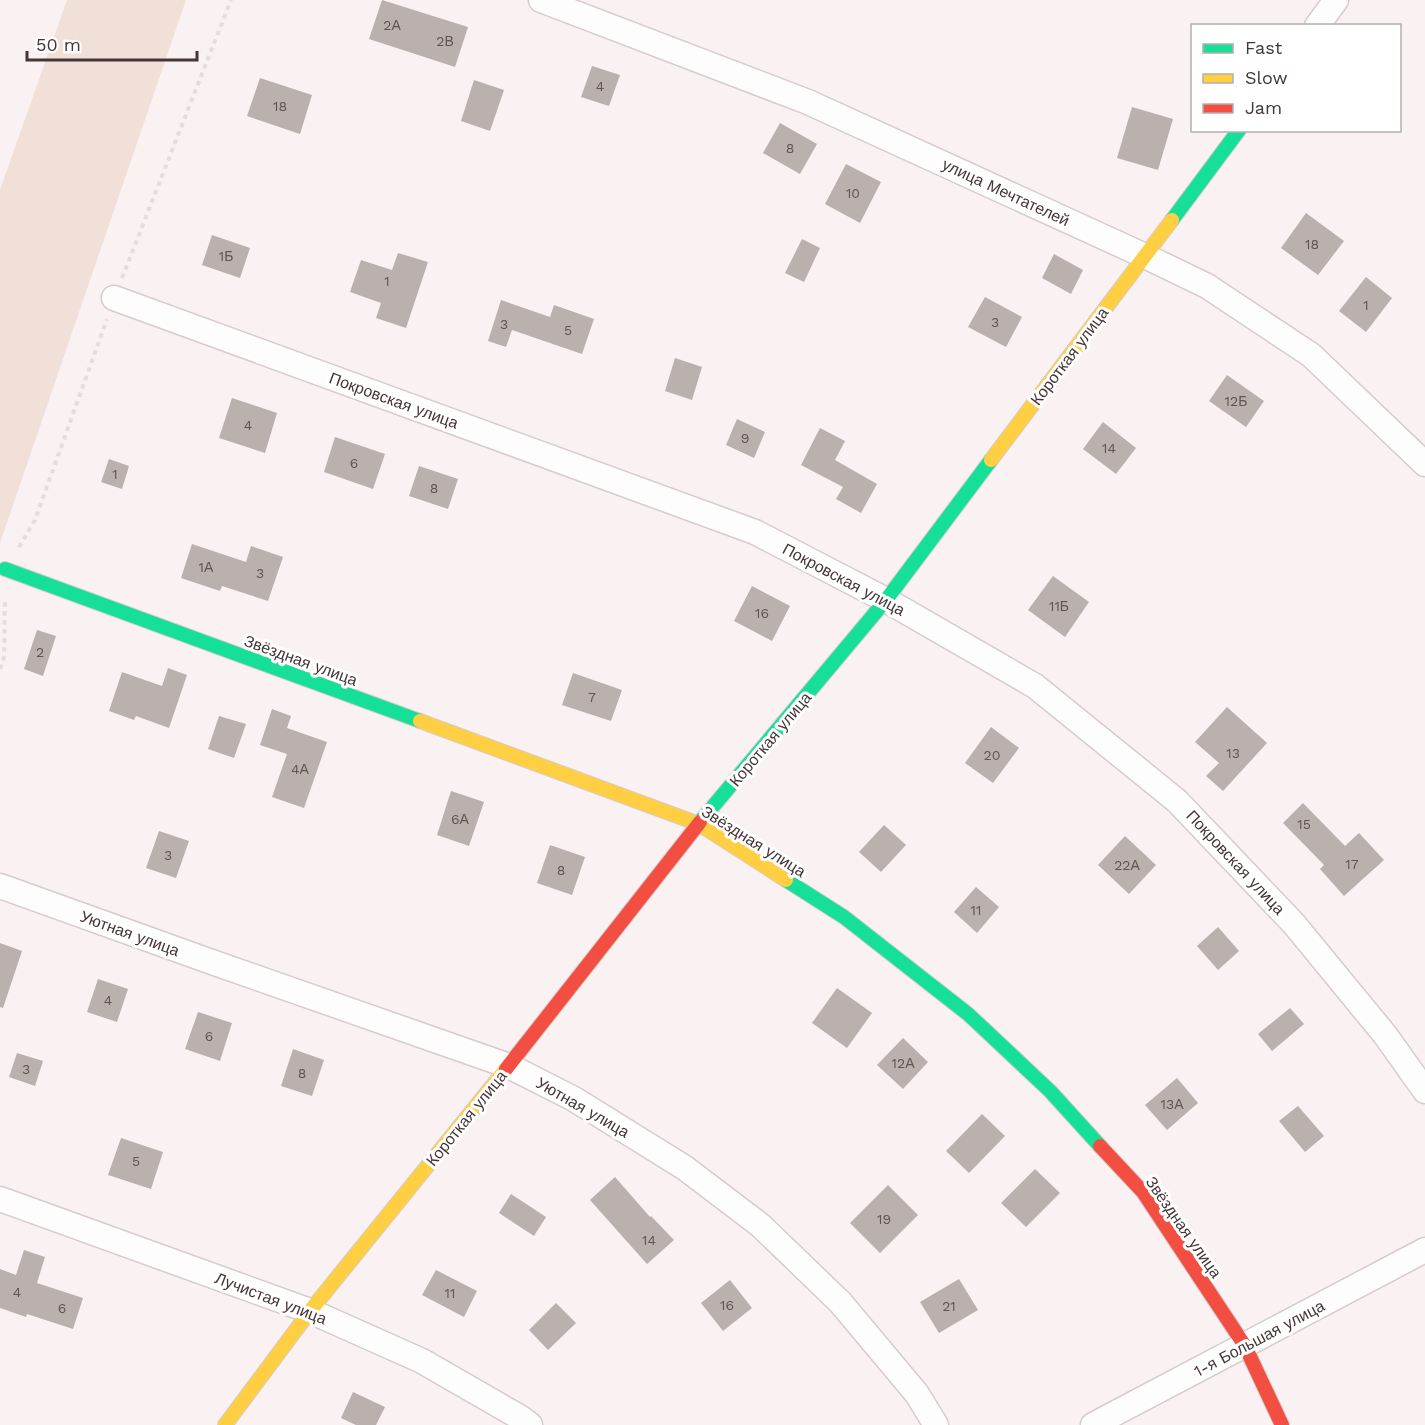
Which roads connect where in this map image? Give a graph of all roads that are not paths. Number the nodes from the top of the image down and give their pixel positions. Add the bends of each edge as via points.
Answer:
1 (541, 0) edge
2 (1336, 0) edge
3 (1318, 24) edge
4 (1238, 132) edge
5 (1145, 256) junction
6 (114, 298) road end
7 (1425, 464) edge
8 (5, 569) road end
9 (886, 600) junction
10 (699, 824) junction
11 (0, 886) edge
12 (509, 1066) junction
13 (1425, 1091) edge
14 (0, 1199) edge
15 (1425, 1250) edge
16 (310, 1311) junction
17 (1245, 1346) junction
18 (225, 1425) edge
19 (530, 1425) edge
20 (936, 1425) edge
21 (1093, 1425) edge
22 (1282, 1425) edge

1 - 5 street, улица Мечтателей via 808,102
2 - 3 street
4 - 5 street, Короткая улица
5 - 7 street, улица Мечтателей via 1207,286 1311,355
5 - 9 street, Короткая улица
6 - 9 street, Покровская улица via 755,532
8 - 10 street, Звёздная улица
9 - 10 street, Короткая улица
9 - 13 street, Покровская улица via 1035,686 1177,801 1294,924 1386,1036
10 - 12 street, Короткая улица
10 - 17 street, Звёздная улица via 844,917 968,1014 1050,1091 1143,1192
11 - 12 street, Уютная улица
12 - 16 street, Короткая улица
12 - 20 street, Уютная улица via 574,1099 685,1168 760,1225 840,1302 917,1394
14 - 16 street, Лучистая улица
15 - 17 street, 1-я Большая улица
16 - 18 street, Короткая улица
16 - 19 street, Лучистая улица via 423,1361
17 - 21 street, 1-я Большая улица
17 - 22 street, Звёздная улица

